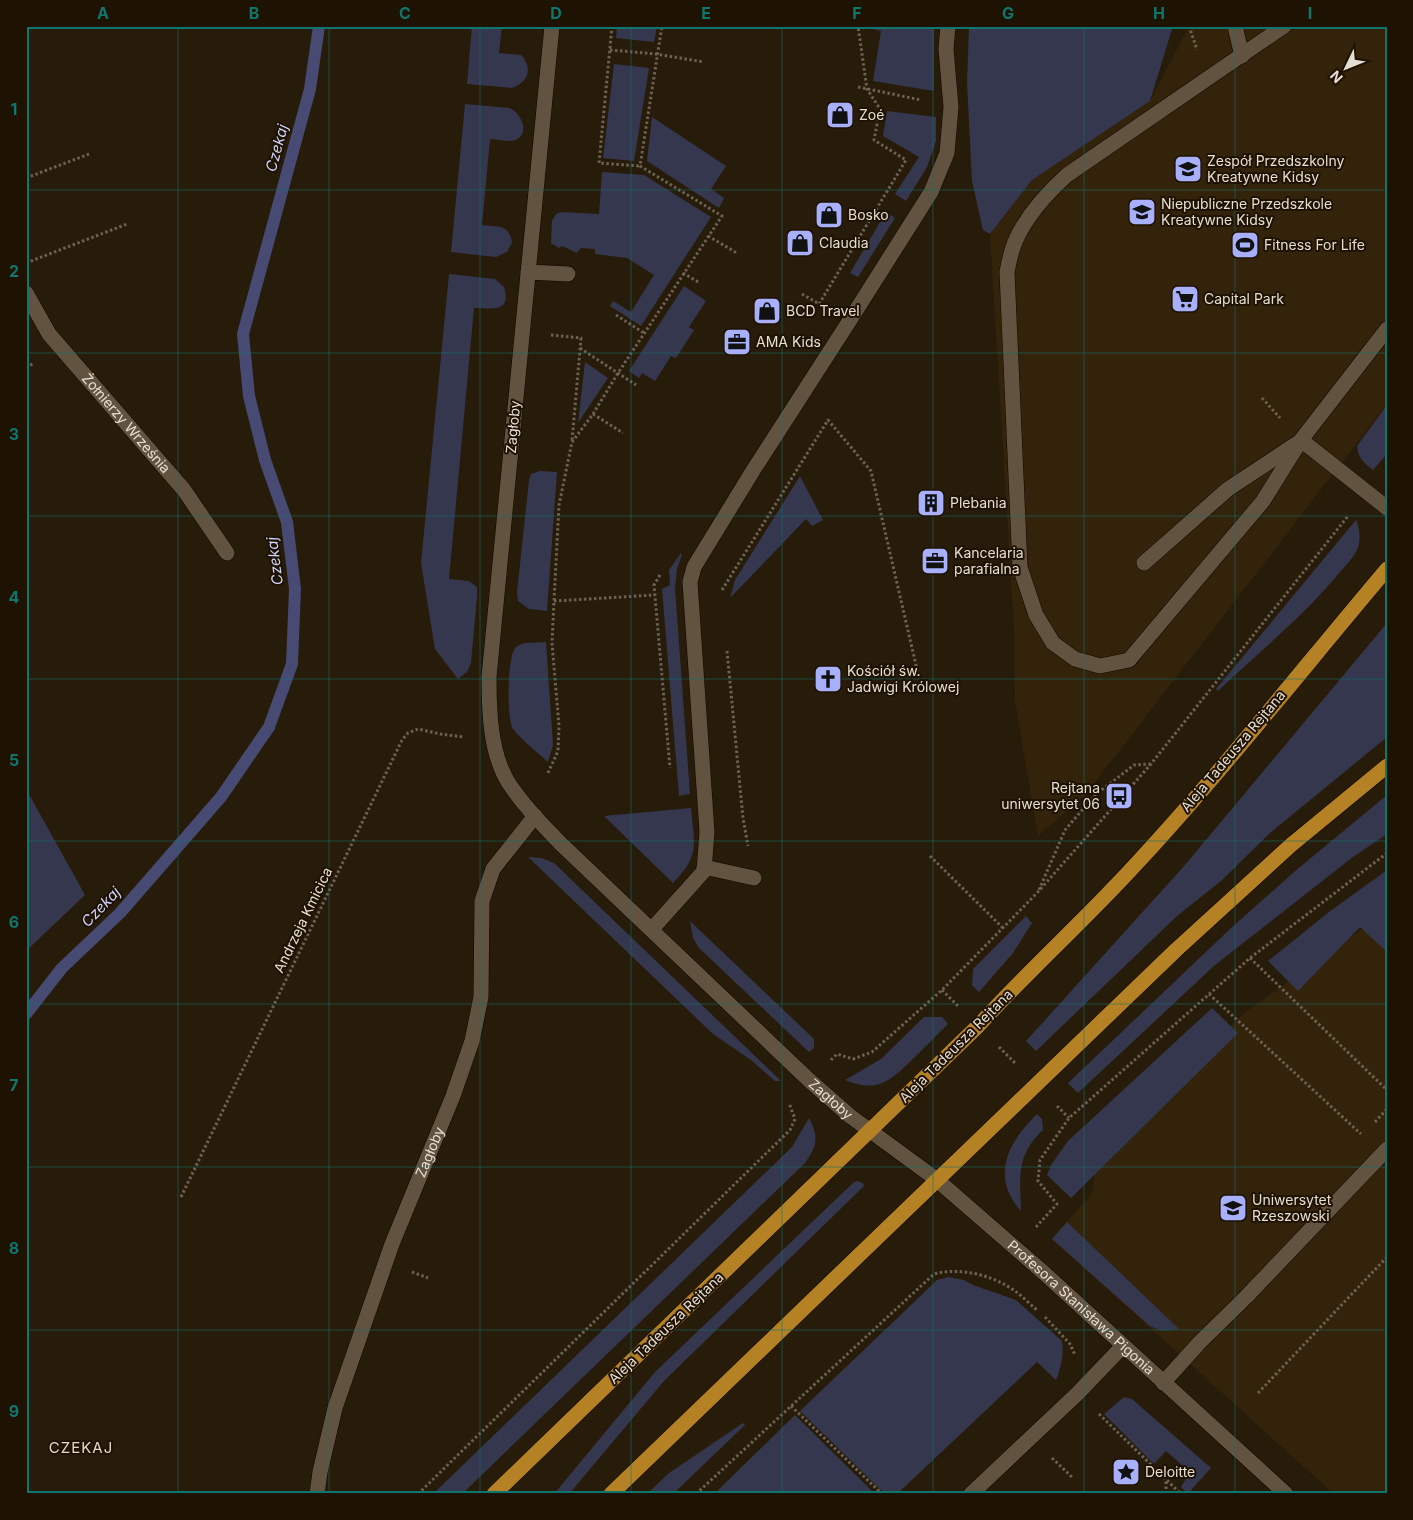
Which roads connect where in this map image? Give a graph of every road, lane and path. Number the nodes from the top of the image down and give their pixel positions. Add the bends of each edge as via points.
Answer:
1 (552, 26) edge
2 (612, 26) edge
3 (662, 26) edge
4 (858, 26) edge
5 (948, 26) edge
6 (1235, 26) edge
7 (1284, 26) edge
8 (610, 50) junction
9 (656, 54) junction
10 (1242, 56) junction
11 (704, 62) dead end
12 (858, 87) dead end
13 (867, 89) junction
14 (951, 107) junction
15 (89, 154) dead end
16 (640, 166) junction
17 (26, 178) edge
18 (884, 196) junction
19 (890, 202) dead end
20 (127, 224) dead end
21 (708, 236) junction
22 (737, 254) dead end
23 (26, 263) edge
24 (528, 272) junction
25 (683, 273) junction
26 (568, 274) dead end
27 (700, 283) dead end
28 (26, 292) edge
29 (819, 304) dead end
30 (616, 315) dead end
31 (1387, 329) edge
32 (523, 332) junction
33 (644, 333) junction
34 (580, 348) junction
35 (618, 373) junction
36 (636, 385) dead end
37 (593, 414) junction
38 (623, 433) dead end
39 (1301, 440) junction
40 (572, 442) junction
41 (1367, 492) junction
42 (1387, 508) edge
43 (226, 553) dead end
44 (1144, 563) dead end
45 (1387, 569) edge
46 (655, 595) dead end
47 (722, 595) dead end
48 (554, 601) junction
49 (727, 651) dead end
50 (919, 678) dead end
51 (494, 740) junction
52 (1151, 764) junction
53 (1387, 766) edge
54 (548, 773) dead end
55 (534, 816) junction
56 (1387, 853) edge
57 (930, 856) dead end
58 (704, 867) junction
59 (754, 878) joint
60 (1037, 893) junction
61 (1003, 928) junction
62 (652, 929) junction
63 (1250, 958) junction
64 (942, 990) junction
65 (1209, 994) junction
66 (962, 1010) dead end
67 (837, 1054) dead end
68 (1387, 1090) edge
69 (789, 1102) dead end
70 (1056, 1105) dead end
71 (1069, 1118) junction
72 (869, 1131) junction
73 (1384, 1152) edge
74 (936, 1179) junction
75 (181, 1197) dead end
76 (1037, 1226) dead end
77 (1387, 1257) edge
78 (993, 1280) dead end
79 (1123, 1346) junction
80 (1164, 1383) junction
81 (1258, 1393) dead end
82 (791, 1406) junction
83 (1052, 1457) dead end
84 (1074, 1478) dead end
85 (1166, 1480) dead end
86 (317, 1494) edge
87 (418, 1494) edge
88 (494, 1494) edge
89 (611, 1494) edge
90 (696, 1494) edge
91 (882, 1494) edge
92 (971, 1494) edge
93 (1166, 1494) edge
94 (1286, 1494) edge

1 - 24 street, Zagłoby
2 - 8 path
3 - 9 path
4 - 13 path
5 - 14 street via 946,49
6 - 10 street
7 - 10 street
8 - 9 path
8 - 16 path via 599,163
9 - 11 path
9 - 16 path
10 - 39 street via 1067,175 1025,222 1014,243 1007,272 1020,567 1036,615 1053,643 1075,659 1100,666 1129,660 1263,501
12 - 13 path
13 - 14 path
13 - 18 path via 880,109 874,140 906,160
14 - 58 street via 947,153 931,192 694,567 690,582 707,832
15 - 17 path
16 - 21 path via 722,216
18 - 19 path
18 - 29 path
20 - 23 path
21 - 22 path
21 - 25 path
24 - 26 street
24 - 32 street, Zagłoby
25 - 27 path
25 - 33 path
28 - 43 street, Żołnierzy Września via 49,334 184,490
30 - 33 path
31 - 39 street
32 - 34 path via 581,338
32 - 51 street, Zagłoby via 489,677
33 - 35 path
34 - 35 path
34 - 40 path
35 - 36 path
35 - 37 path
37 - 38 path
37 - 40 path
39 - 41 street
39 - 44 street via 1228,489
40 - 48 path via 559,505
41 - 42 street
41 - 52 path
45 - 72 main road, Aleja Tadeusza Rejtana via 1136,864 978,1026
46 - 48 path
47 - 50 path via 722,588 828,420 872,471
48 - 54 path via 552,643 559,726 558,751
49 - 59 path via 743,818
51 - 55 street, Zagłoby via 507,780
51 - 75 path, Andrzeja Kmicica via 418,729 402,740
52 - 60 path
52 - 60 path via 1134,765 1095,795 1065,830
53 - 74 main road via 1291,845 1176,950
55 - 62 street, Zagłoby
55 - 86 street, Zagłoby via 493,869 482,901 481,997 472,1041 392,1244 333,1414
56 - 63 path
57 - 61 path
58 - 59 street
58 - 62 street via 704,871
60 - 61 path
61 - 64 path
62 - 72 street, Zagłoby via 810,1081
63 - 65 path
63 - 68 path
64 - 66 path
64 - 67 path via 872,1052 853,1059
65 - 71 path
65 - 73 path
69 - 87 path via 795,1119 790,1130
70 - 71 path
71 - 76 path via 1040,1160 1038,1181 1057,1204
72 - 74 street, Profesora Stanisława Pigonia
72 - 88 main road, Aleja Tadeusza Rejtana
73 - 80 street
74 - 79 street, Profesora Stanisława Pigonia
74 - 89 main road
77 - 81 path
78 - 82 path via 959,1271 934,1274
79 - 80 street, Profesora Stanisława Pigonia
79 - 92 street
80 - 94 street, Profesora Stanisława Pigonia
82 - 90 path
82 - 91 path
83 - 84 path
85 - 93 path

